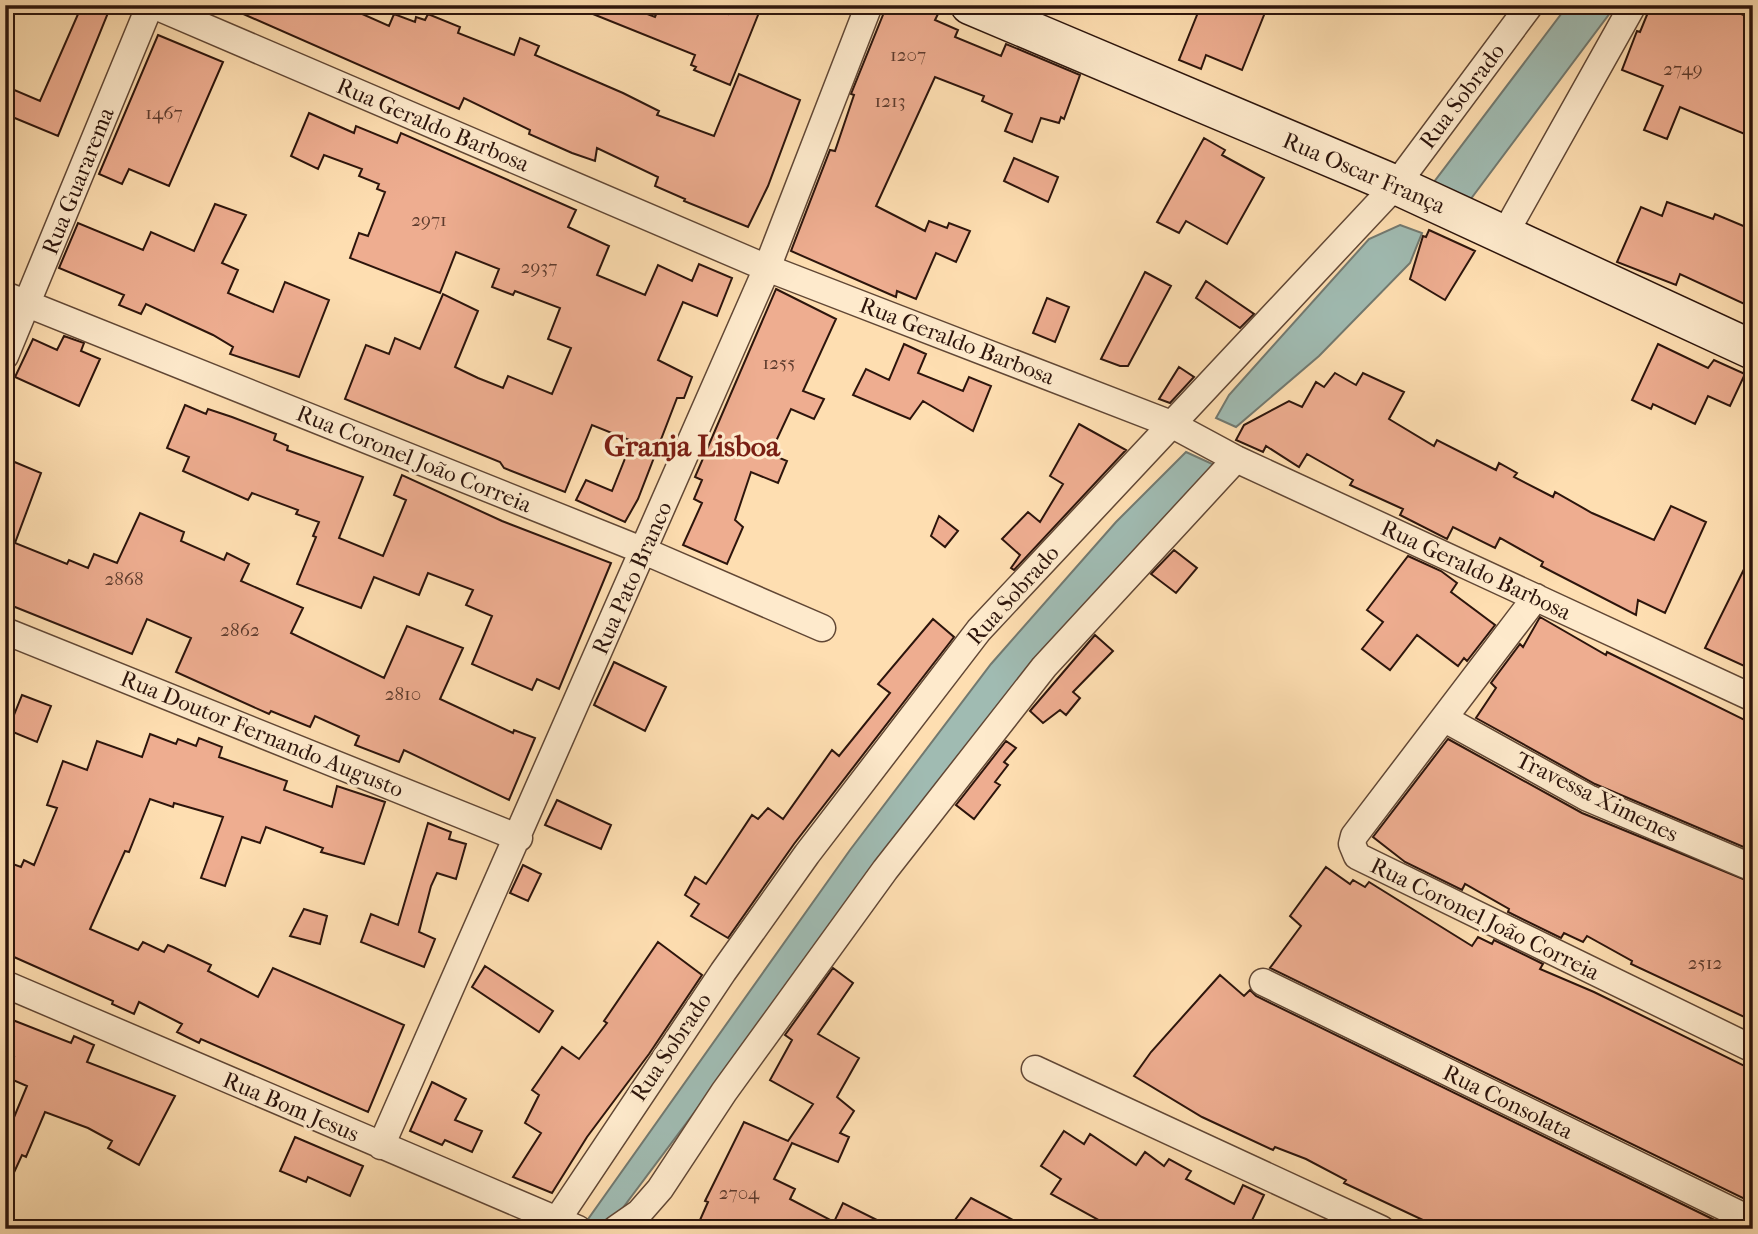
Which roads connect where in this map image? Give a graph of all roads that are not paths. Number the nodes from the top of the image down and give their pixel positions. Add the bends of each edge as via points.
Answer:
1 (151, 5) edge
2 (869, 5) edge
3 (970, 5) edge
4 (1530, 5) edge
5 (1633, 5) edge
6 (1396, 185) junction
7 (1504, 235) junction
8 (767, 268) junction
9 (17, 300) edge
10 (1753, 350) edge
11 (5, 356) edge
12 (1171, 424) junction
13 (1236, 459) junction
14 (644, 551) junction
15 (1536, 597) junction
16 (822, 628) dead end
17 (5, 631) edge
18 (1753, 698) edge
19 (1445, 719) junction
20 (519, 838) junction
21 (1753, 868) edge
22 (1263, 982) dead end
23 (5, 984) edge
24 (1753, 1049) edge
25 (1035, 1069) dead end
26 (381, 1146) junction
27 (1753, 1221) edge
28 (562, 1226) edge
29 (616, 1229) edge
30 (1381, 1229) edge

1 - 8 street, Rua Geraldo Barbosa
1 - 9 street, Rua Guararema
2 - 8 street, Rua Pato Branco
3 - 6 street, Rua Oscar França
4 - 6 street, Rua Sobrado
5 - 7 street
6 - 7 street, Rua Oscar França
6 - 12 street, Rua Sobrado
7 - 10 street, Rua Oscar França
8 - 12 street, Rua Geraldo Barbosa
8 - 14 street, Rua Pato Branco
9 - 11 street, Rua Guararema
9 - 14 street, Rua Coronel João Correia
12 - 13 street, Rua Geraldo Barbosa
12 - 28 street, Rua Sobrado via 978,630 807,854 646,1082
13 - 15 street, Rua Geraldo Barbosa
13 - 29 street via 1044,667 885,870 724,1092 660,1189 639,1213
14 - 16 street, Rua Coronel João Correia
14 - 20 street, Rua Pato Branco
15 - 18 street, Rua Geraldo Barbosa
15 - 19 street, Rua Coronel João Correia
17 - 20 street, Rua Doutor Fernando Augusto
19 - 21 street, Travessa Ximenes via 1588,798
19 - 24 street, Rua Coronel João Correia via 1354,836 1357,856
20 - 26 street, Rua Pato Branco
22 - 27 street, Rua Consolata
23 - 26 street, Rua Bom Jesus
25 - 30 street
26 - 28 street, Rua Bom Jesus

